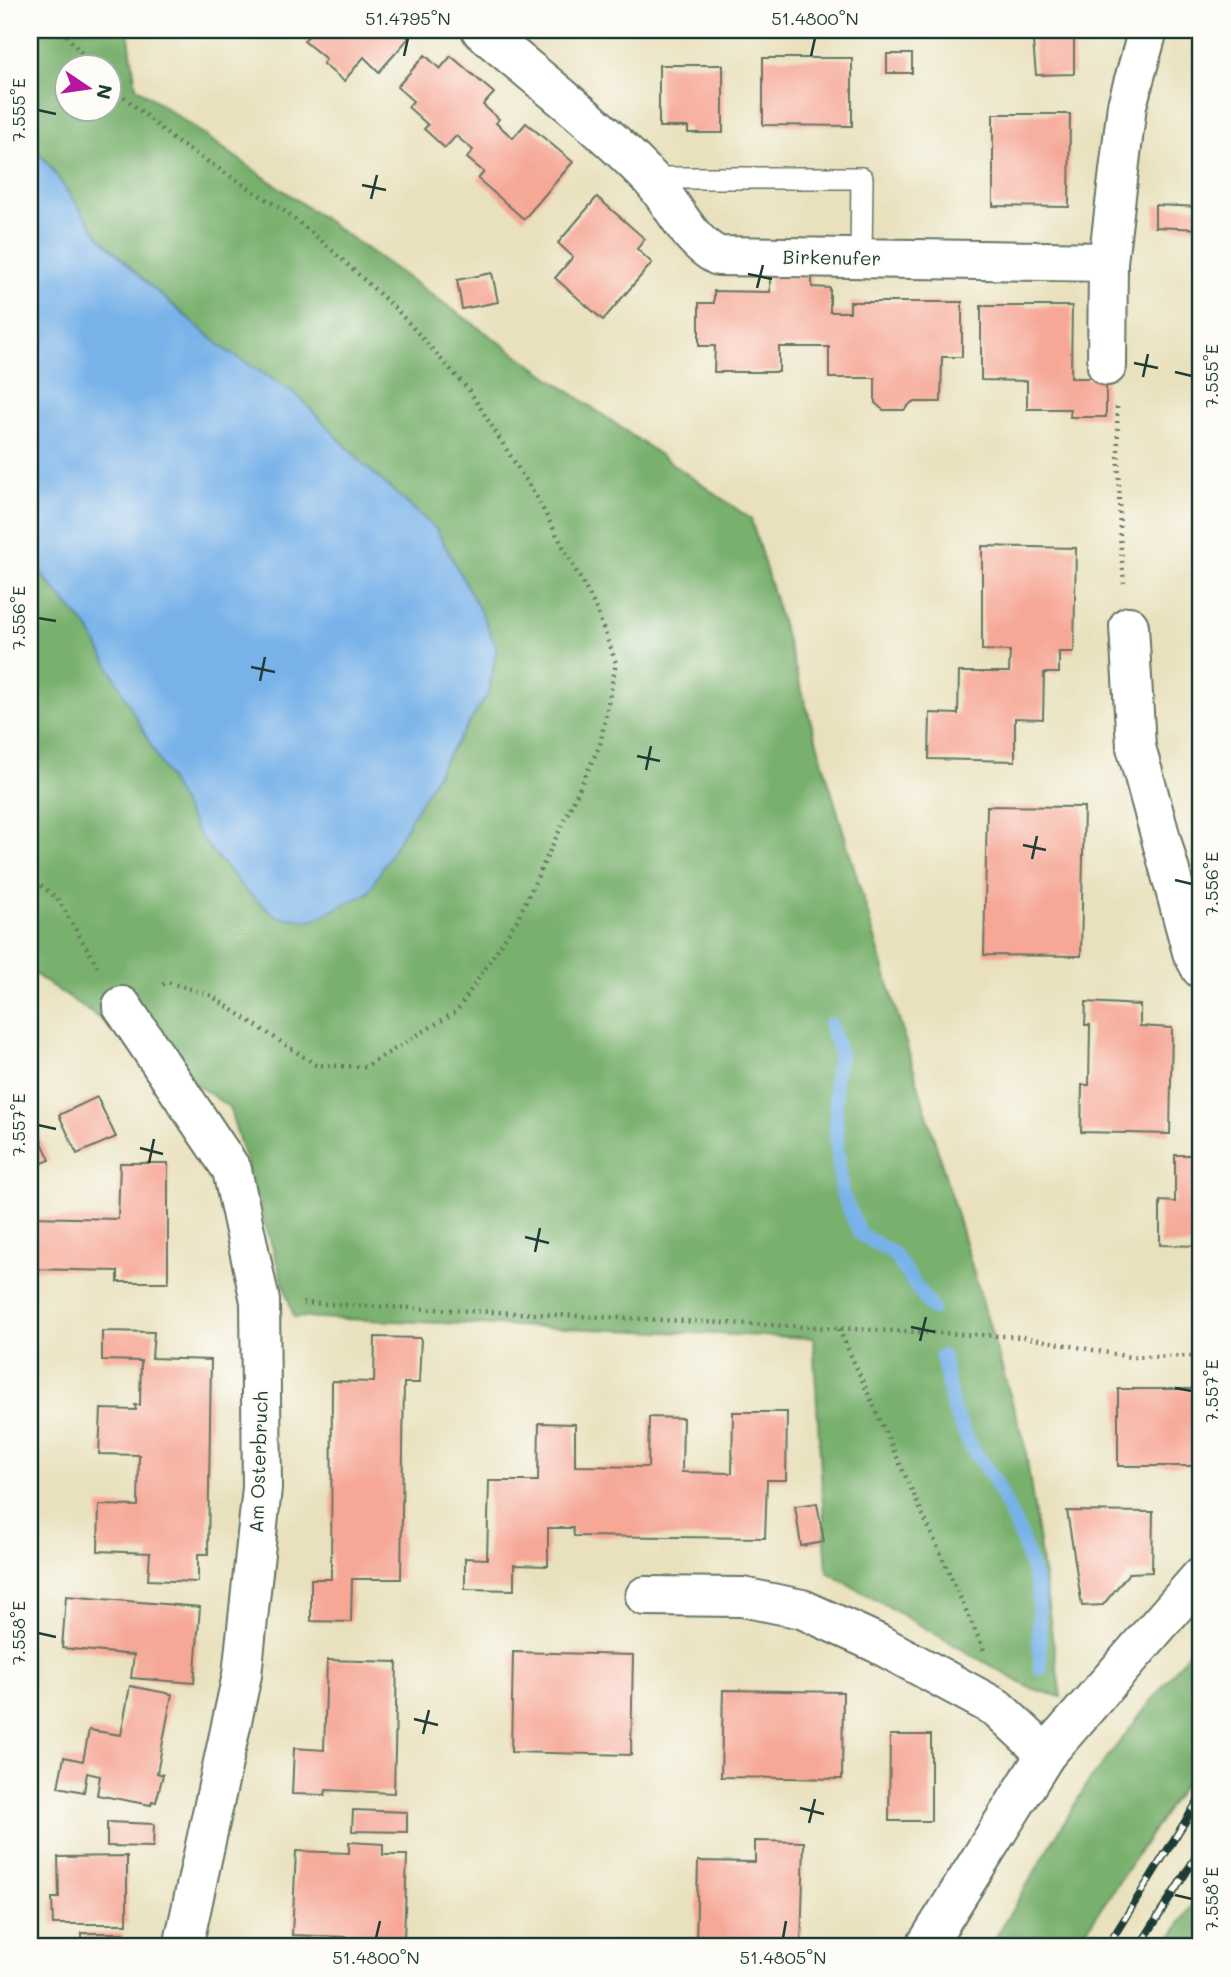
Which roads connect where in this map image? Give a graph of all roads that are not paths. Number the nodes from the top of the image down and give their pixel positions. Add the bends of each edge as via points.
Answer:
1 (481, 30) edge
2 (1148, 30) edge
3 (651, 178) junction
4 (861, 258) junction
5 (1108, 262) junction
6 (1107, 366) road end
7 (1129, 626) road end
8 (1201, 969) edge
9 (121, 1006) road end
10 (1201, 1576) edge
11 (645, 1596) dead end
12 (1046, 1754) junction
13 (183, 1947) edge
14 (925, 1947) edge

1 - 3 street, Birkenufer
2 - 5 street via 1127,105
3 - 4 street, Birkenufer via 696,241 718,256
3 - 4 lane via 862,178
4 - 5 street, Birkenufer
5 - 6 street
7 - 8 street via 1136,747 1192,952
9 - 13 street, Am Osterbruch via 233,1170 260,1301 261,1488 242,1675
10 - 12 street
11 - 12 street via 742,1597 802,1609 998,1708
12 - 14 street

